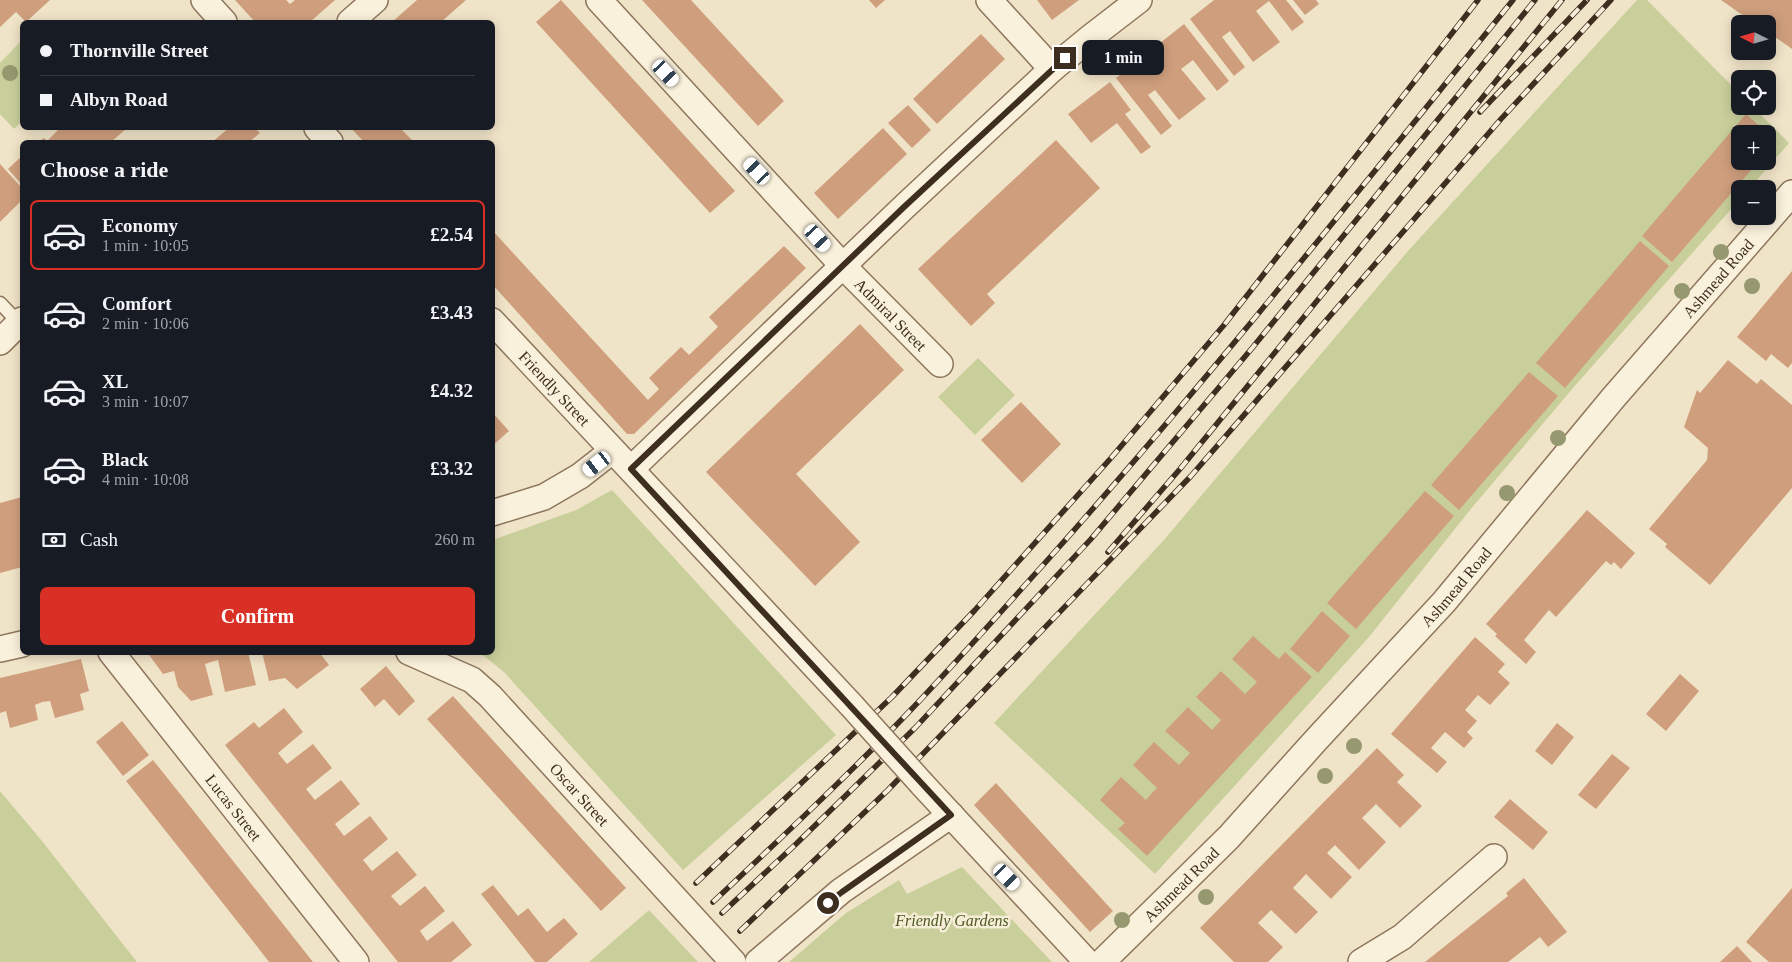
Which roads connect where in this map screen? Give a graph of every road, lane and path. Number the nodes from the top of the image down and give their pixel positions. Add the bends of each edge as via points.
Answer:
1 (204, 0) edge
2 (375, 0) edge
3 (599, 0) edge
4 (989, 0) edge
5 (1139, 0) edge
6 (222, 20) edge
7 (352, 20) edge
8 (1052, 69) junction
9 (319, 130) edge
10 (328, 140) edge
11 (1792, 193) edge
12 (843, 266) junction
13 (0, 303) edge
14 (20, 321) edge
15 (20, 323) edge
16 (495, 324) edge
17 (0, 342) edge
18 (940, 364) dead end
19 (612, 451) junction
20 (631, 469) junction
21 (495, 512) edge
22 (20, 644) edge
23 (0, 649) edge
24 (113, 655) edge
25 (415, 655) edge
26 (951, 815) junction
27 (1494, 857) dead end
28 (356, 962) edge
29 (733, 962) edge
30 (758, 962) edge
31 (1087, 962) edge
32 (1102, 962) edge
33 (1361, 962) edge

1 - 6 street
2 - 7 street
3 - 12 street, Admiral Street
4 - 8 street
5 - 8 street
8 - 12 street
9 - 10 street
11 - 32 street, Ashmead Road via 1614,397 1444,602 1229,837
12 - 18 street, Admiral Street
12 - 20 street
13 - 14 lane
15 - 17 street
16 - 19 street, Friendly Street
19 - 20 street, Friendly Street
19 - 21 street via 580,476 544,497
20 - 26 street, Friendly Street, bridge
22 - 23 street
24 - 28 street, Lucas Street
25 - 29 street, Oscar Street via 472,680 490,696
26 - 30 street via 842,892
26 - 31 street, Friendly Street
27 - 33 street via 1402,937

